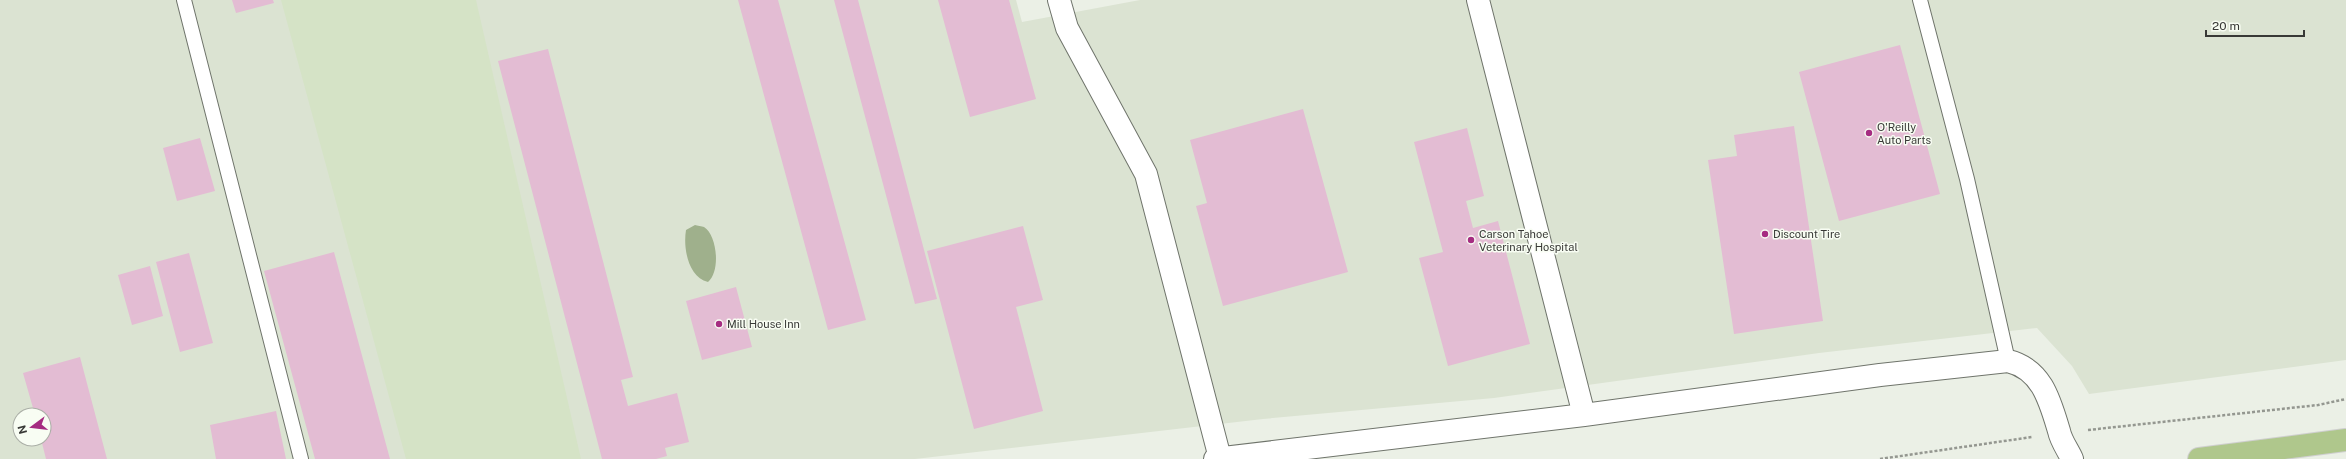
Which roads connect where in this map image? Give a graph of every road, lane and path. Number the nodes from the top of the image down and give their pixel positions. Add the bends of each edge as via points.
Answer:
1 (184, 0) edge
2 (1059, 0) edge
3 (1478, 0) edge
4 (1920, 0) edge
5 (2008, 360) junction
6 (2346, 399) edge
7 (1584, 415) junction
8 (2059, 433) junction
9 (2346, 440) edge
10 (301, 459) edge
11 (1218, 459) edge
12 (1880, 459) edge
13 (2072, 459) edge
14 (2199, 459) edge

1 - 10 lane
2 - 11 street via 1067,28 1146,174
3 - 7 street
4 - 5 lane via 1967,179
5 - 7 street
5 - 8 street via 2020,363 2038,378 2055,415
6 - 8 path via 2318,405
7 - 11 street
8 - 12 path
8 - 13 street
9 - 14 main road

